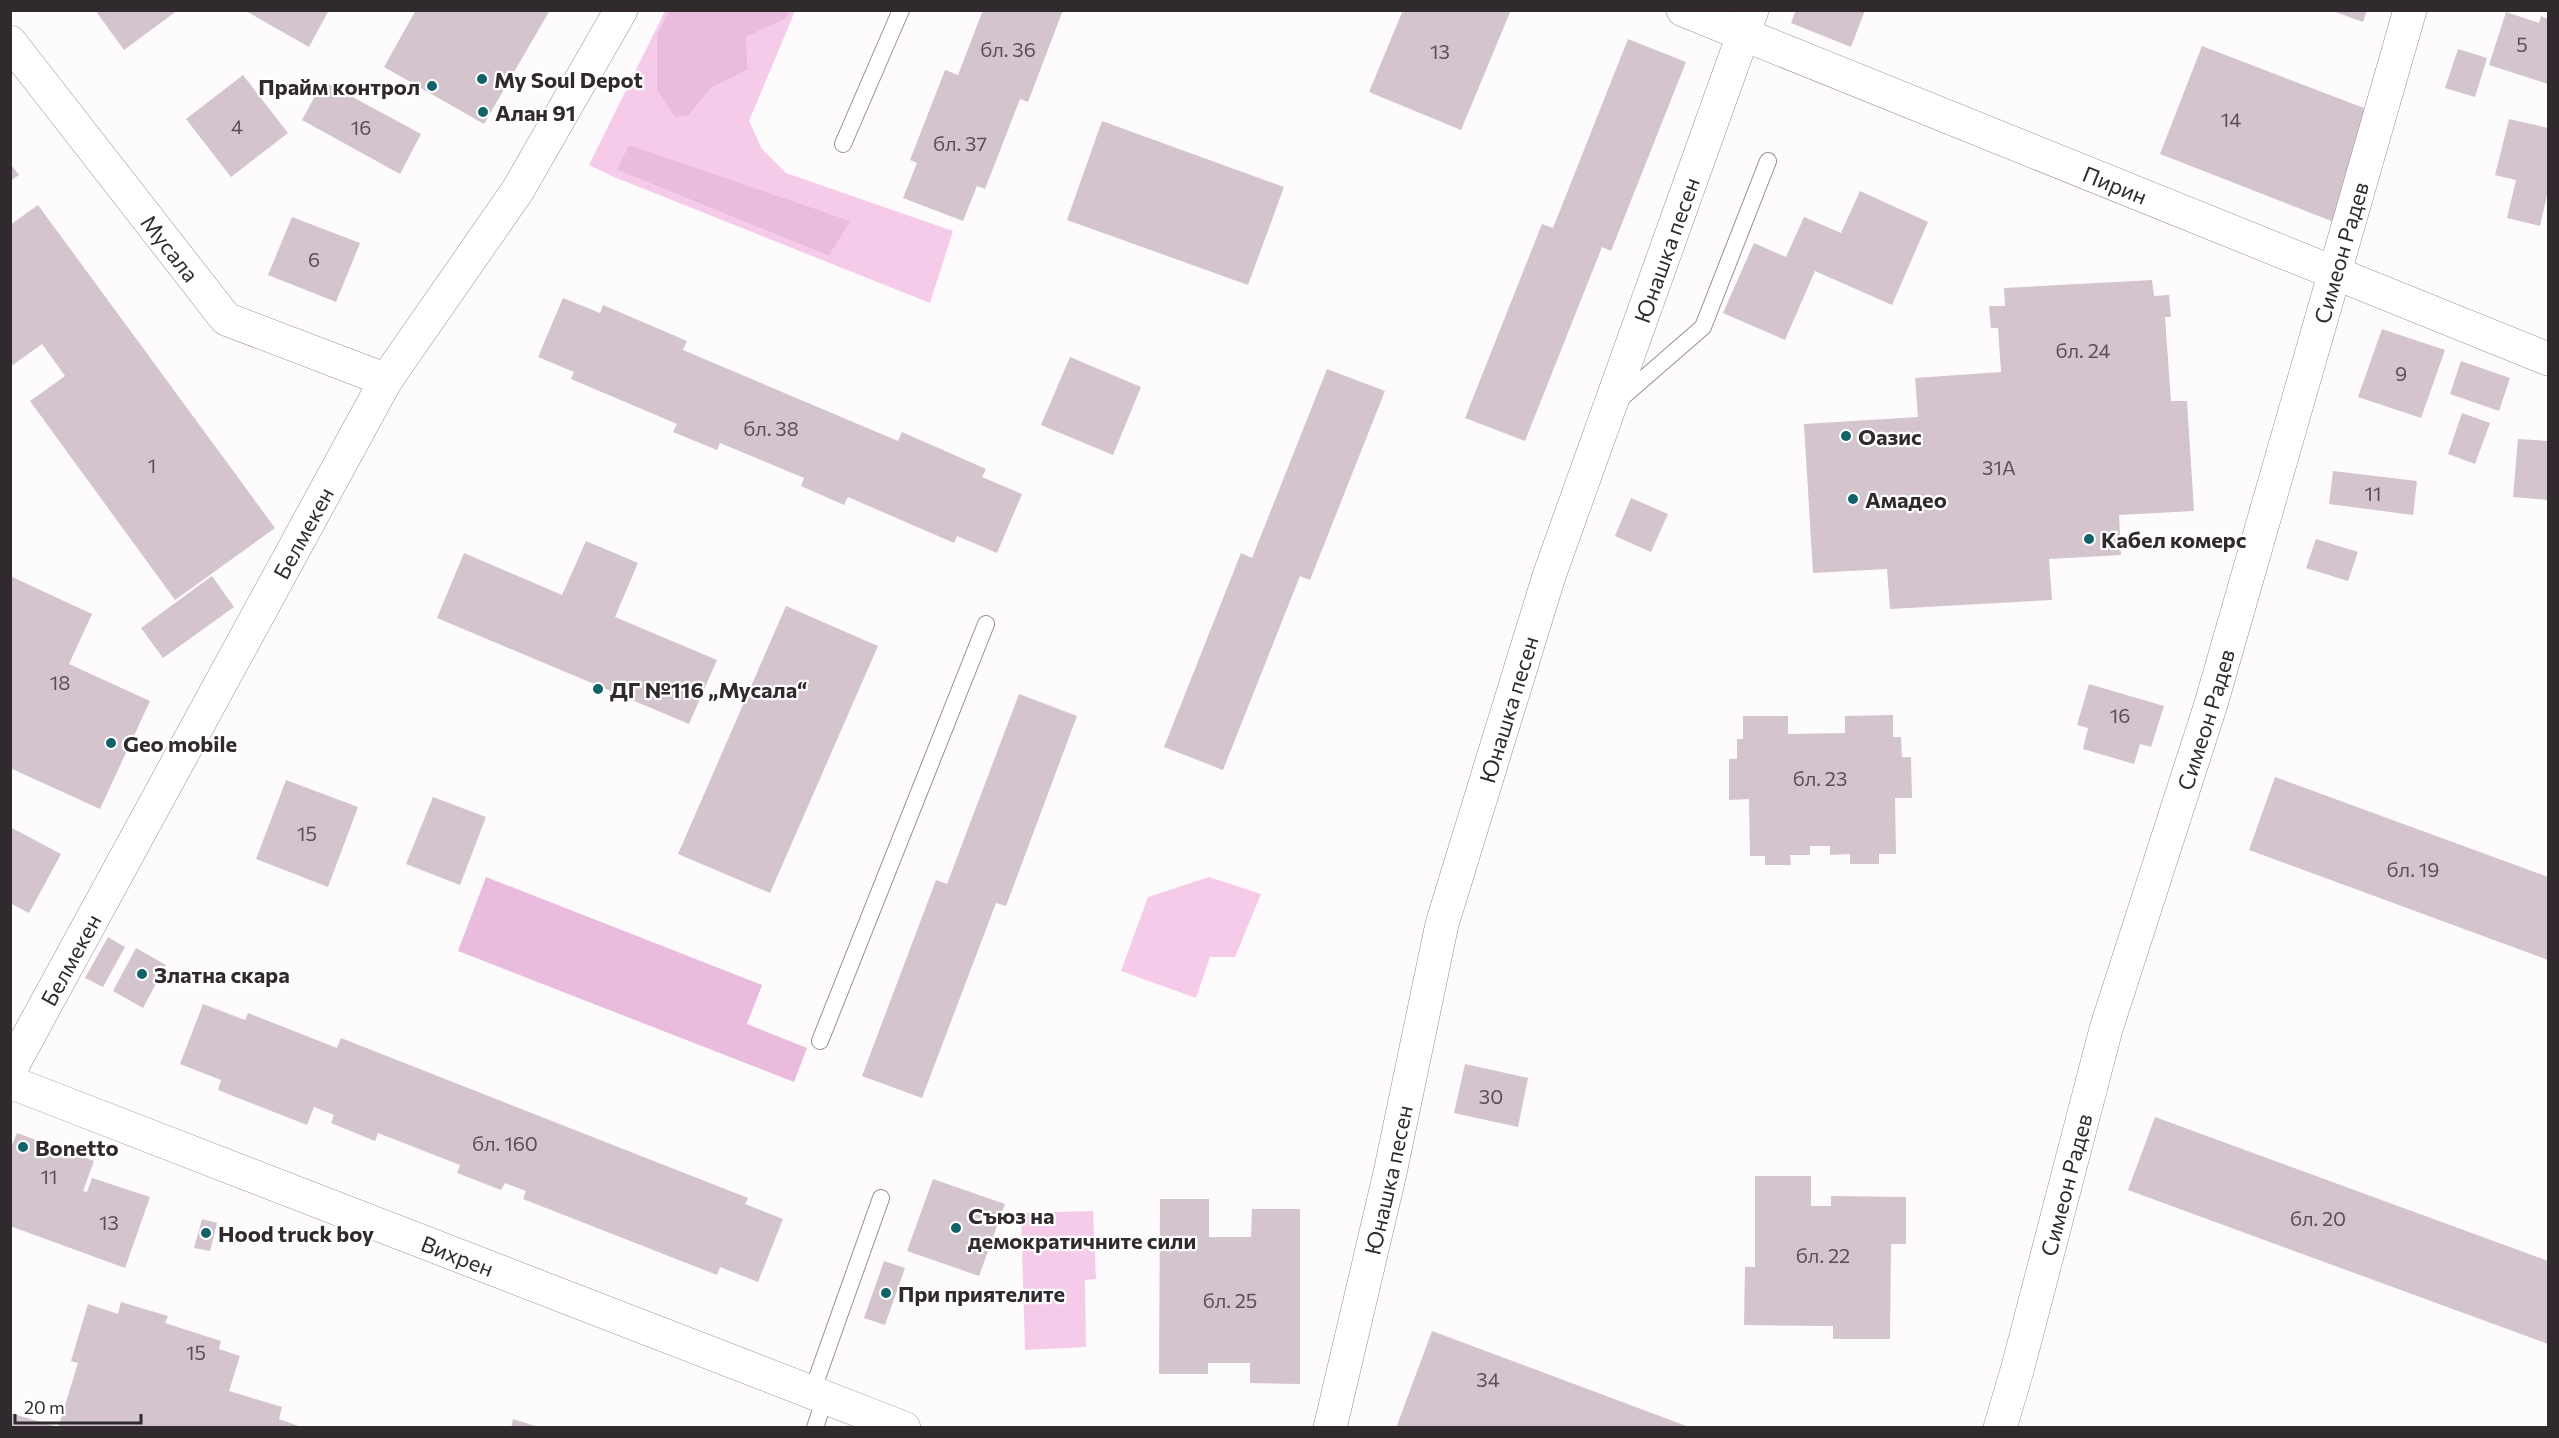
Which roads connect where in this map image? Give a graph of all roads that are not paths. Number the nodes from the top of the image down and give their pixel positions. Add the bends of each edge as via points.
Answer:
1 (621, 10) edge
2 (901, 10) edge
3 (1683, 10) edge
4 (2410, 10) edge
5 (1747, 23) edge
6 (10, 42) edge
7 (843, 144) dead end
8 (1768, 161) dead end
9 (2334, 274) junction
10 (2548, 359) edge
11 (386, 380) junction
12 (1609, 408) junction
13 (986, 624) dead end
14 (820, 1041) dead end
15 (10, 1070) edge
16 (10, 1082) edge
17 (881, 1198) dead end
18 (818, 1394) junction
19 (815, 1428) edge
20 (904, 1428) edge
21 (1330, 1428) edge
22 (2000, 1428) edge

1 - 11 street, Белмекен via 518,190
2 - 7 lane
3 - 5 street, Пирин
4 - 9 street, Симеон Радев
5 - 9 street, Пирин
5 - 12 street, Юнашка песен
6 - 11 street, Мусала via 226,319
8 - 12 lane via 1703,327
9 - 10 street, Пирин
9 - 22 street, Симеон Радев via 2211,704 2106,1029
11 - 15 street, Белмекен
12 - 21 street, Юнашка песен via 1549,576 1442,924 1390,1173
13 - 14 lane
16 - 18 street, Вихрен
17 - 18 lane
18 - 19 lane
18 - 20 street, Вихрен

